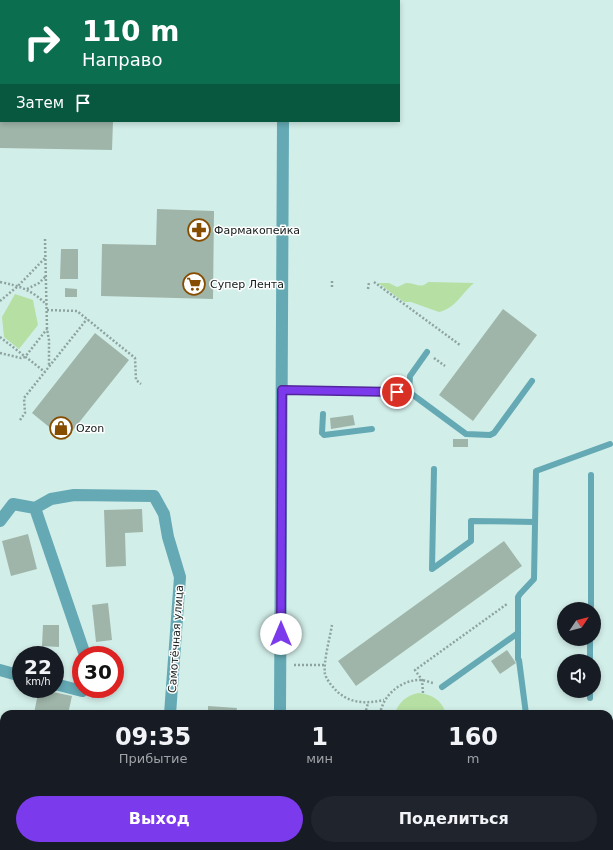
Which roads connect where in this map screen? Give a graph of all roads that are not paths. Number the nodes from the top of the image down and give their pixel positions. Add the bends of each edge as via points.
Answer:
1 (283, 122) edge
2 (427, 352) dead end
3 (532, 381) dead end
4 (282, 390) junction
5 (409, 392) junction
6 (323, 414) dead end
7 (372, 429) dead end
8 (610, 444) dead end
9 (434, 469) dead end
10 (592, 475) dead end
11 (35, 508) junction
12 (0, 521) edge
13 (535, 522) junction
14 (591, 602) edge
15 (518, 633) junction
16 (82, 646) edge
17 (0, 670) edge
18 (12, 673) edge
19 (442, 687) road end
20 (170, 710) edge
21 (280, 710) edge
22 (525, 710) edge

1 - 4 street
2 - 5 lane via 410,376
3 - 5 lane via 490,435 466,434
4 - 5 lane
4 - 21 street
6 - 7 lane via 324,435
8 - 13 lane via 536,471
9 - 13 lane via 432,569 471,541 471,521
10 - 14 lane
11 - 12 street via 13,504
11 - 16 street
11 - 20 street, Самотёчная улица via 51,499 74,495 154,496 164,514 180,577
13 - 15 lane via 534,579 520,594
15 - 19 lane
15 - 22 lane via 518,660
17 - 18 street

